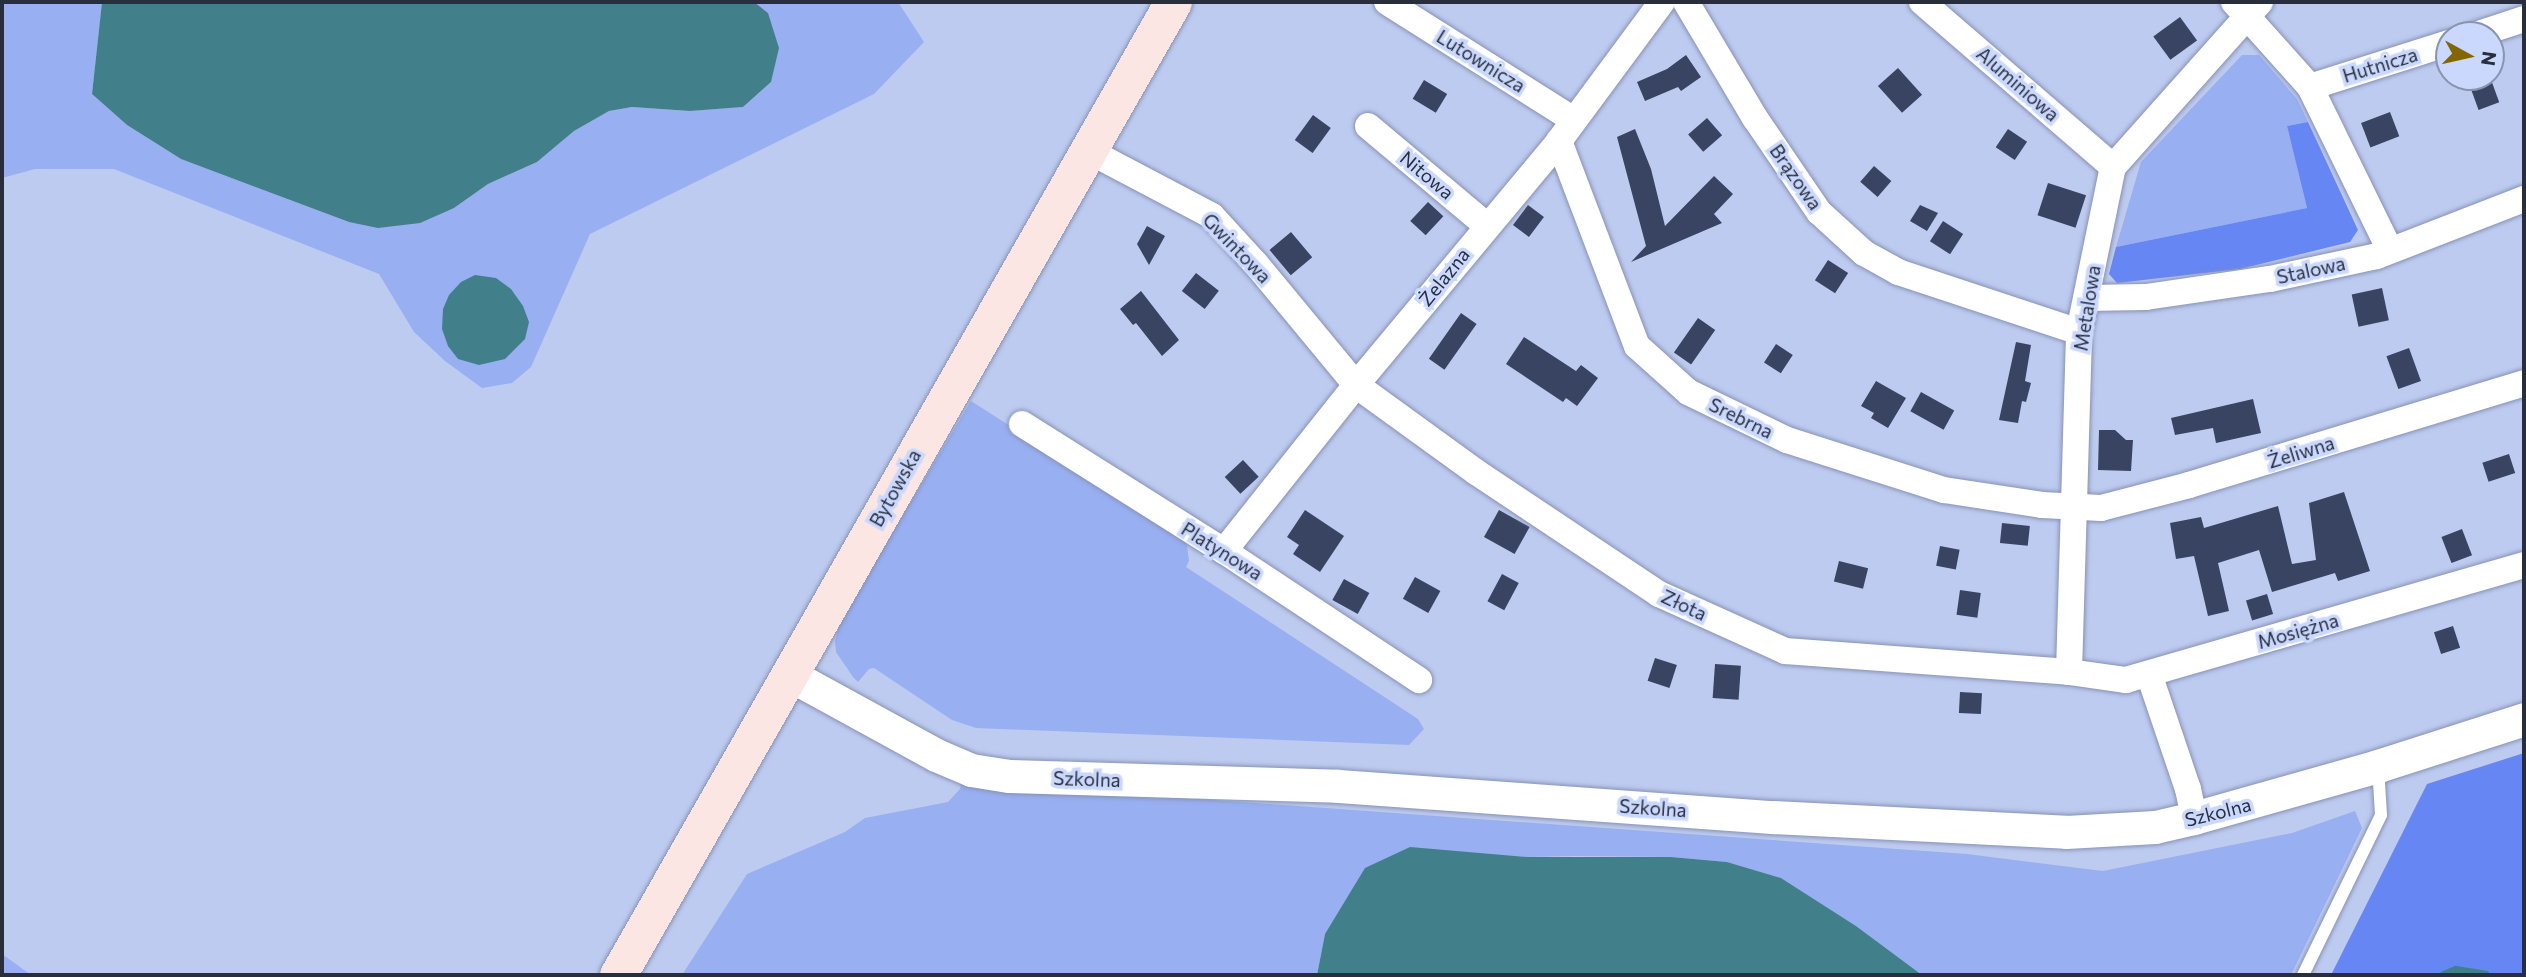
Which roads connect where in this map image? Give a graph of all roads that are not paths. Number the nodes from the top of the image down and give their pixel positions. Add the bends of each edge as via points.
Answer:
1 (1173, 2) edge
2 (1387, 2) edge
3 (1662, 2) edge
4 (1686, 2) edge
5 (1922, 2) edge
6 (2247, 6) edge
7 (2524, 19) edge
8 (2505, 25) edge
9 (2435, 47) edge
10 (2311, 87) junction
11 (1368, 126) dead end
12 (1567, 130) junction
13 (1087, 150) junction
14 (2113, 167) junction
15 (2524, 198) edge
16 (1486, 225) junction
17 (2390, 250) junction
18 (2087, 299) junction
19 (2079, 332) junction
20 (2524, 383) edge
21 (1356, 385) junction
22 (1022, 424) dead end
23 (2075, 506) junction
24 (1224, 551) junction
25 (2524, 565) edge
26 (2069, 672) junction
27 (2149, 674) junction
28 (790, 676) junction
29 (1419, 680) dead end
30 (2524, 719) edge
31 (2378, 766) junction
32 (2194, 818) junction
33 (629, 971) edge
34 (2303, 975) edge

1 - 13 main road, Bytowska
2 - 12 street, Lutownicza
3 - 12 street, Żelazna
4 - 19 street, Brązowa via 1755,118 1819,212 1864,253 1898,272
5 - 14 street, Aluminiowa
6 - 10 street
6 - 14 street
7 - 8 street
9 - 10 street, Hutnicza
10 - 17 street
11 - 16 street, Nitowa
12 - 16 street, Żelazna
12 - 23 street, Srebrna via 1637,346 1688,392 1787,440 1880,472 1944,490
13 - 21 street, Gwintowa via 1212,216
13 - 28 main road, Bytowska
14 - 18 street, Metalowa
15 - 17 street, Stalowa
16 - 21 street, Żelazna
17 - 18 street, Stalowa via 2270,279 2146,297
18 - 19 street, Metalowa
19 - 23 street, Metalowa
20 - 23 street, Żeliwna via 2189,485 2101,508
21 - 24 street, Żelazna
21 - 26 street, Złota via 1659,594 1785,651
22 - 24 street, Platynowa
23 - 26 street, Metalowa
24 - 29 street, Platynowa
25 - 27 street, Mosiężna
26 - 27 street, Mosiężna via 2126,680
27 - 32 street
28 - 32 street, Szkolna via 936,755 971,769 1010,776 1338,786 1773,817 2066,832 2155,827
28 - 33 main road, Bytowska
30 - 31 street, Szkolna
31 - 32 street, Szkolna
31 - 34 lane via 2381,815

